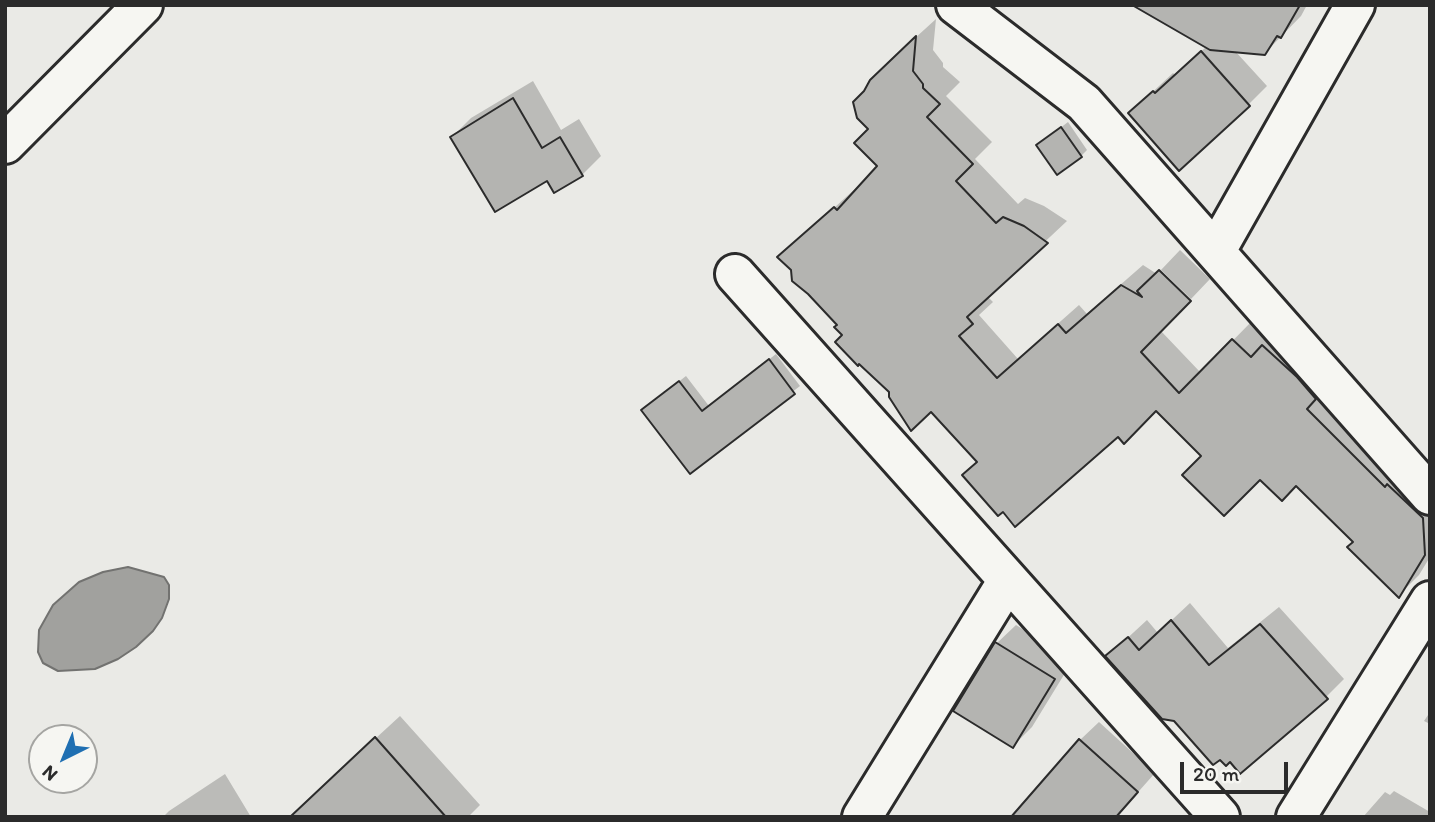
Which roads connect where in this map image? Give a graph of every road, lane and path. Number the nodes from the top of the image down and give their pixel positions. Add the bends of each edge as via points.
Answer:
1 (143, 5) edge
2 (956, 5) edge
3 (1354, 5) edge
4 (5, 144) edge
5 (1216, 251) junction
6 (735, 274) dead end
7 (1430, 495) edge
8 (1008, 580) junction
9 (1430, 601) edge
10 (862, 817) edge
11 (1220, 817) edge
12 (1296, 817) edge

1 - 4 street
2 - 5 street via 1084,103
3 - 5 street
5 - 7 street
6 - 8 street
8 - 10 street
8 - 11 street
9 - 12 street

